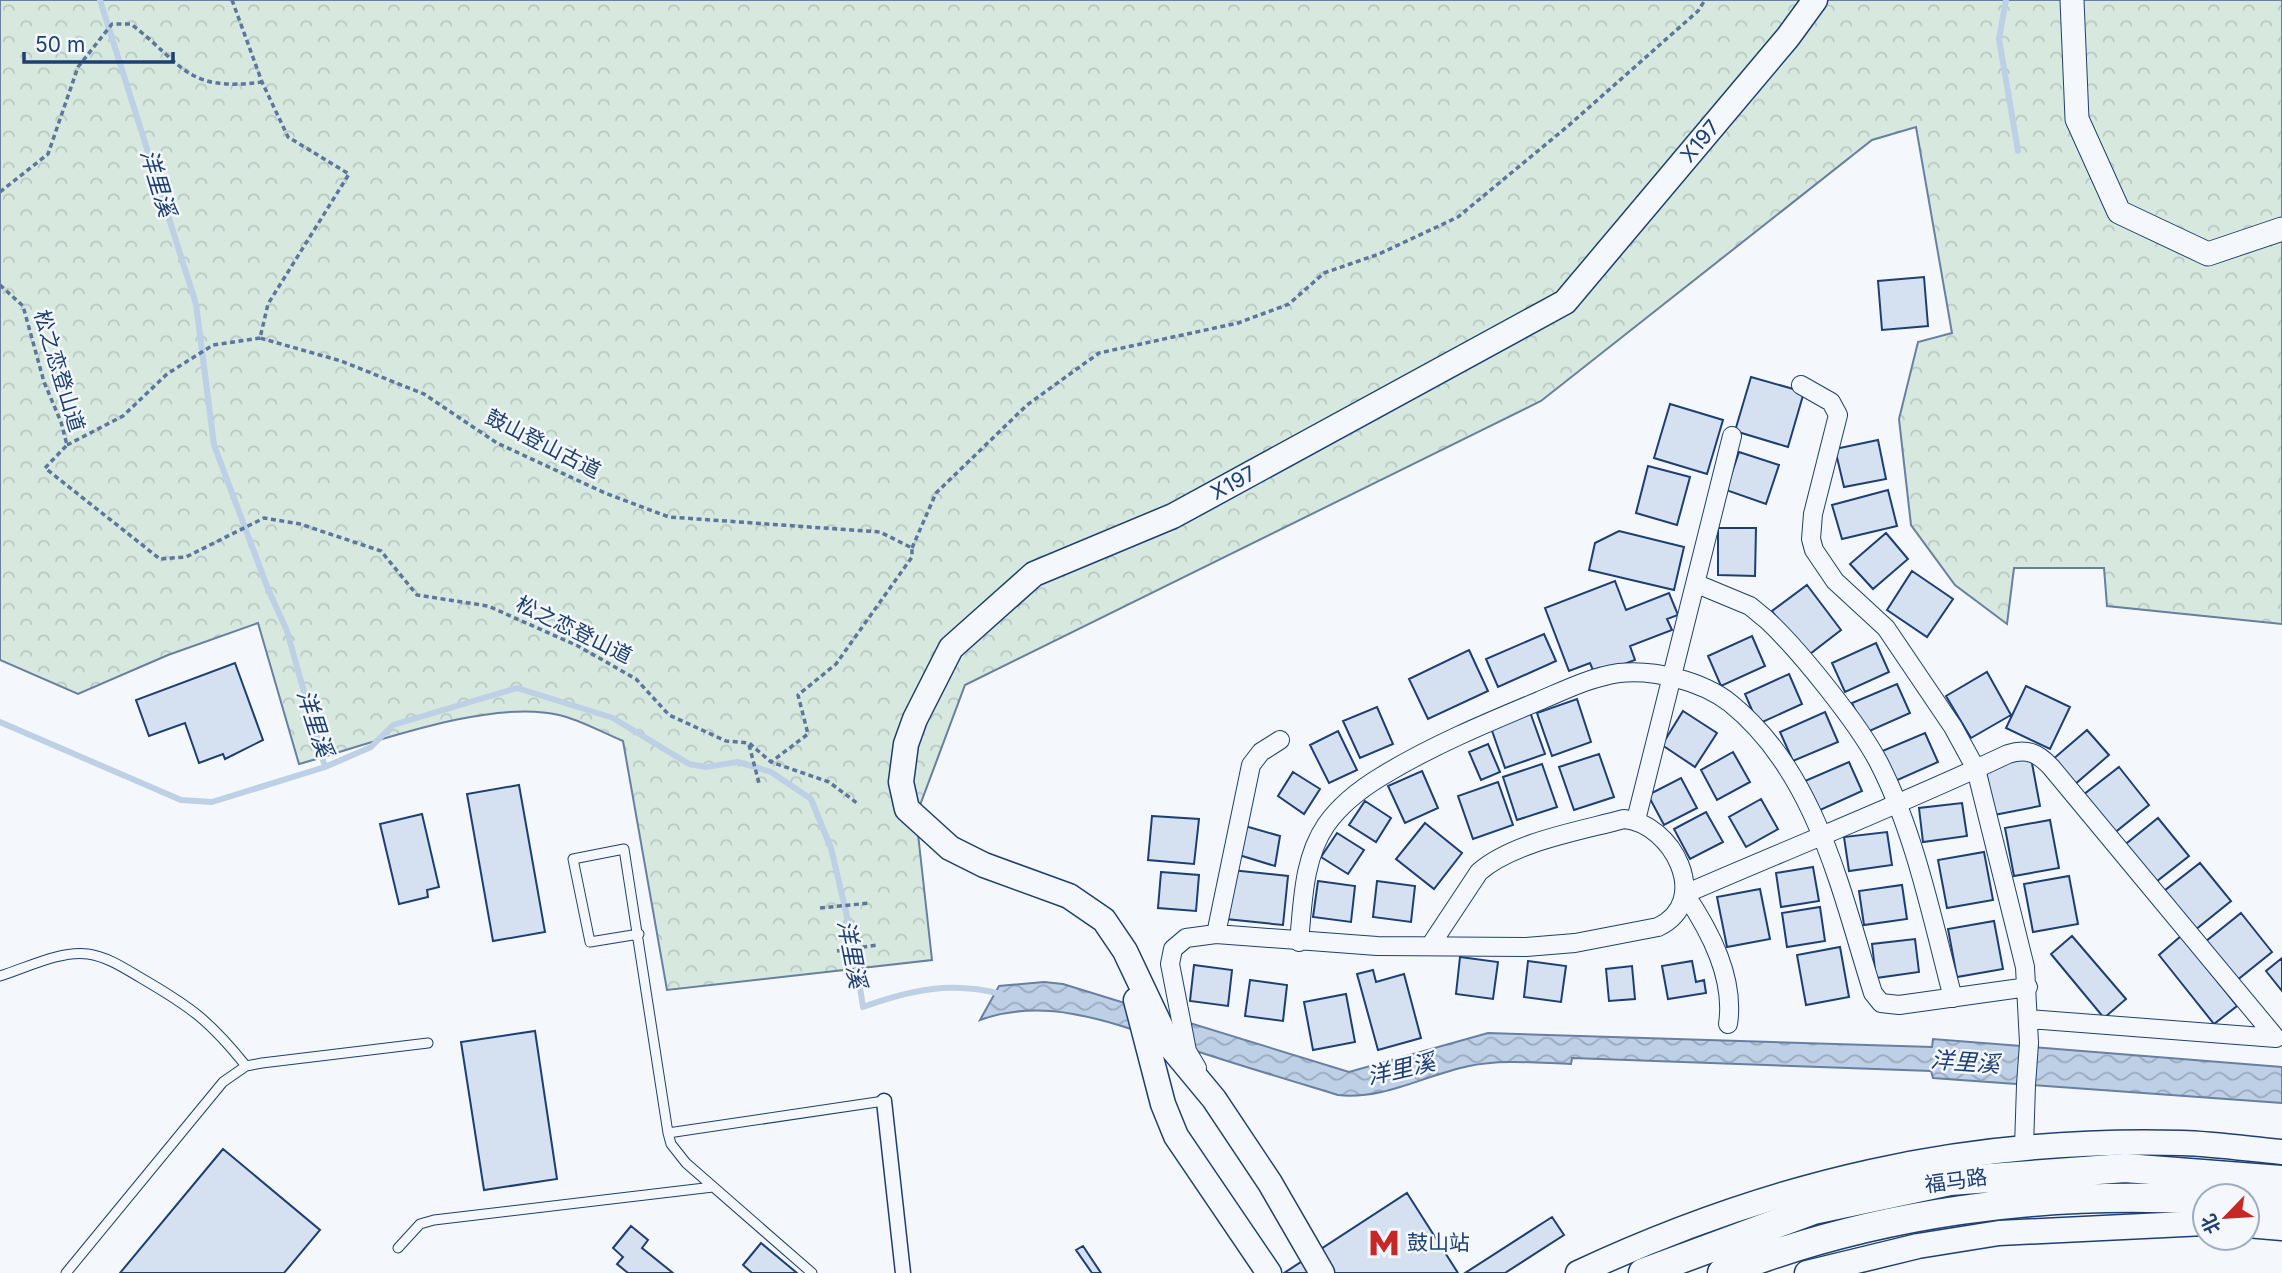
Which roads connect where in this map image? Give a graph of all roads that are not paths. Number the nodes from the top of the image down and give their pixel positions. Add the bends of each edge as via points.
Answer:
1 (1815, 0) edge
2 (2072, 0) edge
3 (2282, 229) edge
4 (1801, 385) dead end
5 (1732, 436) dead end
6 (1697, 584) junction
7 (1672, 679) junction
8 (1280, 740) dead end
9 (1976, 769) junction
10 (1896, 806) junction
11 (1636, 820) junction
12 (1822, 834) junction
13 (1685, 894) junction
14 (639, 934) junction
15 (1216, 934) junction
16 (1299, 942) junction
17 (1430, 946) junction
18 (0, 976) edge
19 (2028, 987) junction
20 (1138, 993) junction
21 (1953, 998) junction
22 (2029, 1019) junction
23 (1728, 1024) dead end
24 (428, 1043) dead end
25 (1179, 1048) junction
26 (246, 1066) junction
27 (884, 1101) joint
28 (668, 1133) junction
29 (2024, 1147) junction
30 (2282, 1152) edge
31 (2282, 1180) edge
32 (713, 1187) junction
33 (2191, 1200) edge
34 (2261, 1206) edge
35 (2282, 1208) edge
36 (2191, 1224) edge
37 (2261, 1226) edge
38 (2282, 1227) edge
39 (398, 1248) dead end
40 (66, 1273) edge
41 (813, 1273) edge
42 (903, 1273) edge
43 (1269, 1273) edge
44 (1322, 1273) edge
45 (1578, 1273) edge
46 (1643, 1273) edge
47 (1722, 1273) edge
48 (1808, 1273) edge

1 - 20 main road, X197 / X197 via 1565,302 1173,516 1034,574 951,648 906,744 901,782 907,809 950,848 1083,903 1104,919 1125,951
2 - 3 street via 2077,119 2119,212 2208,254
4 - 9 street via 1831,402 1838,415 1813,513 1814,550 1835,581 1886,628
5 - 6 street
6 - 7 street
6 - 10 street via 1750,606 1775,628 1872,750
7 - 11 street
7 - 12 street via 1710,691 1743,715 1788,770
7 - 16 street via 1620,673 1582,683 1416,758 1365,787 1326,824 1311,853
8 - 15 street via 1251,765
9 - 10 street
9 - 19 street
9 - 22 street via 2016,752 2041,757 2276,1038
10 - 12 street
10 - 21 street
11 - 13 street via 1656,832 1677,858
11 - 17 street via 1623,819 1537,844 1489,863
12 - 13 street
12 - 21 street via 1876,999 1888,1005
13 - 17 street via 1676,914 1658,927 1575,943
13 - 23 street via 1704,923 1727,982
14 - 14 lane via 590,943 573,859 624,849
14 - 28 lane
15 - 16 street
15 - 25 street via 1186,938 1173,949 1170,964
16 - 17 street
18 - 26 lane via 86,953 111,960 191,1007
19 - 21 street
19 - 22 street
20 - 25 main road
20 - 43 main road via 1144,1038 1168,1120
22 - 29 street, bridge
24 - 26 lane
25 - 44 main road via 1270,1183
26 - 40 lane via 223,1082
27 - 28 lane
27 - 42 street
28 - 32 lane via 676,1152
29 - 30 main road via 2185,1143
29 - 45 main road via 1899,1164 1813,1184 1676,1229
31 - 46 main road, 福马路 via 2125,1168 1950,1181 1813,1210
32 - 39 lane via 435,1220 420,1224
32 - 41 lane
33 - 47 main road, 福马路 via 2087,1199 1954,1212 1827,1239
34 - 35 main road
36 - 48 main road via 1999,1233 1918,1245
37 - 38 main road

